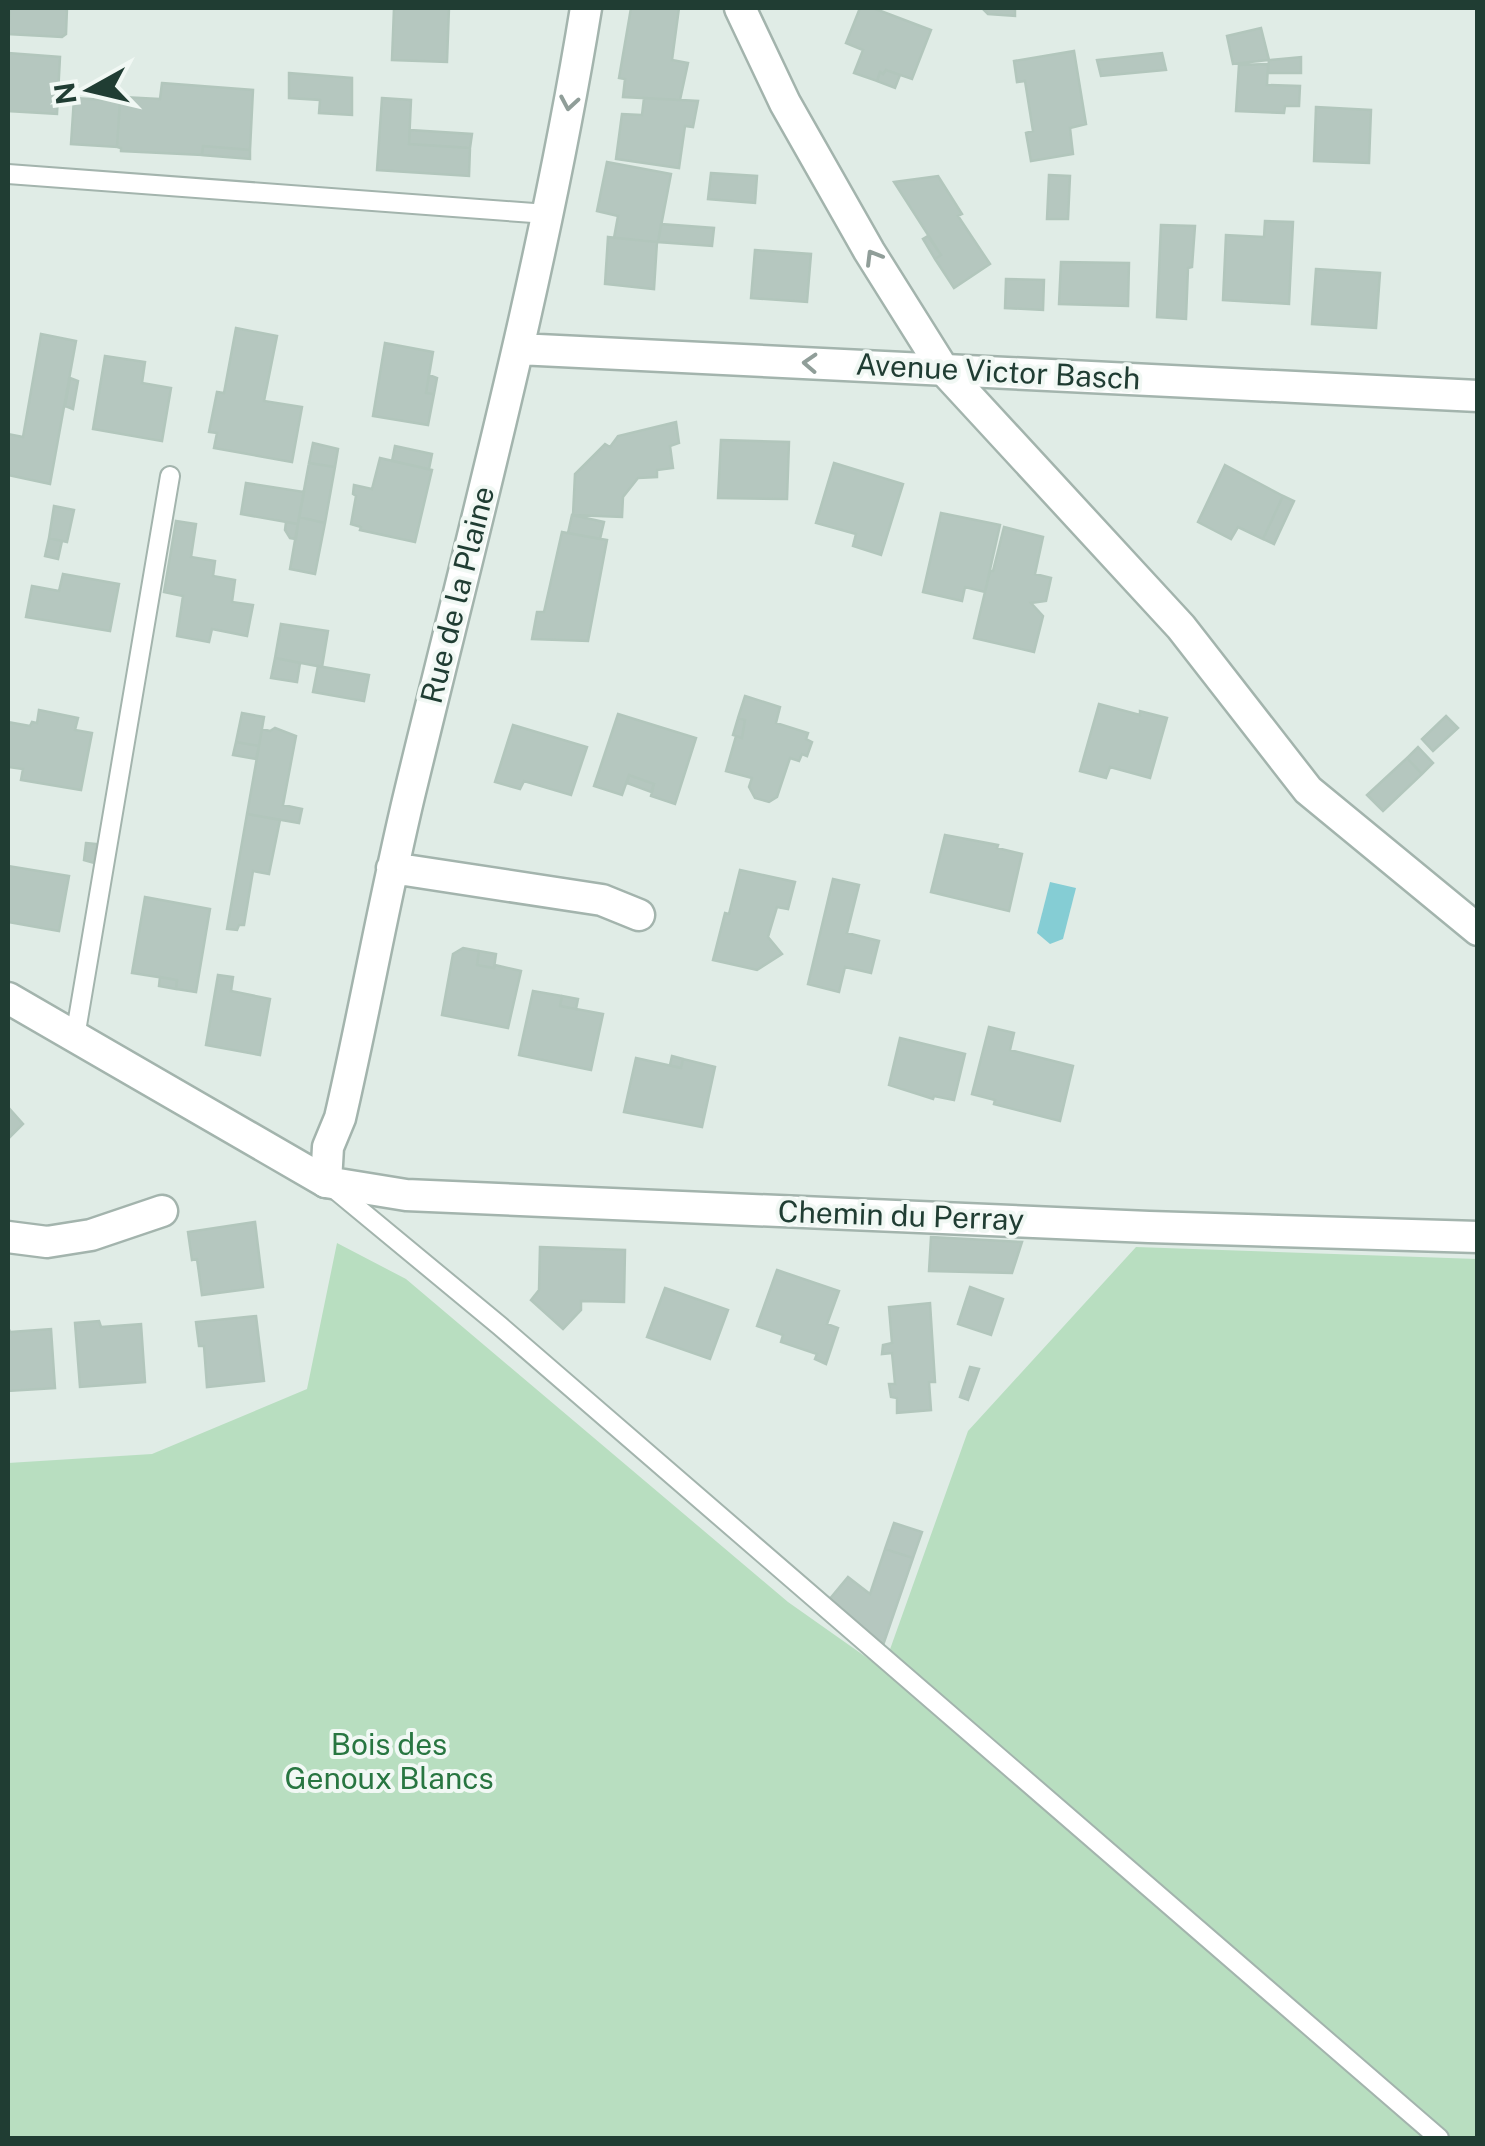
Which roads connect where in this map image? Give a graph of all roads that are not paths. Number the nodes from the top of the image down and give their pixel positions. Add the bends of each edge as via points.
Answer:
1 (586, 8) edge
2 (740, 8) edge
3 (8, 174) edge
4 (547, 214) junction
5 (518, 349) junction
6 (943, 369) junction
7 (1478, 396) edge
8 (170, 476) dead end
9 (392, 868) junction
10 (639, 915) dead end
11 (1478, 930) edge
12 (8, 998) edge
13 (75, 1037) junction
14 (326, 1182) junction
15 (162, 1211) dead end
16 (8, 1236) edge
17 (1478, 1237) edge
18 (1439, 2138) edge

1 -> 4 street, Rue de la Plaine
6 -> 2 street via 785,104
3 - 4 lane
4 - 5 street, Rue de la Plaine
6 -> 5 street, Avenue Victor Basch
5 - 9 street, Rue de la Plaine
6 - 7 street, Avenue Victor Basch
6 - 11 street via 1128,567 1308,790
8 - 13 lane
9 - 10 street via 602,900
9 - 14 street, Rue de la Plaine via 344,1101 328,1147
12 - 13 street
13 - 14 street
14 - 17 street, Chemin du Perray via 425,1196
14 - 18 lane
15 - 16 street via 62,1240

